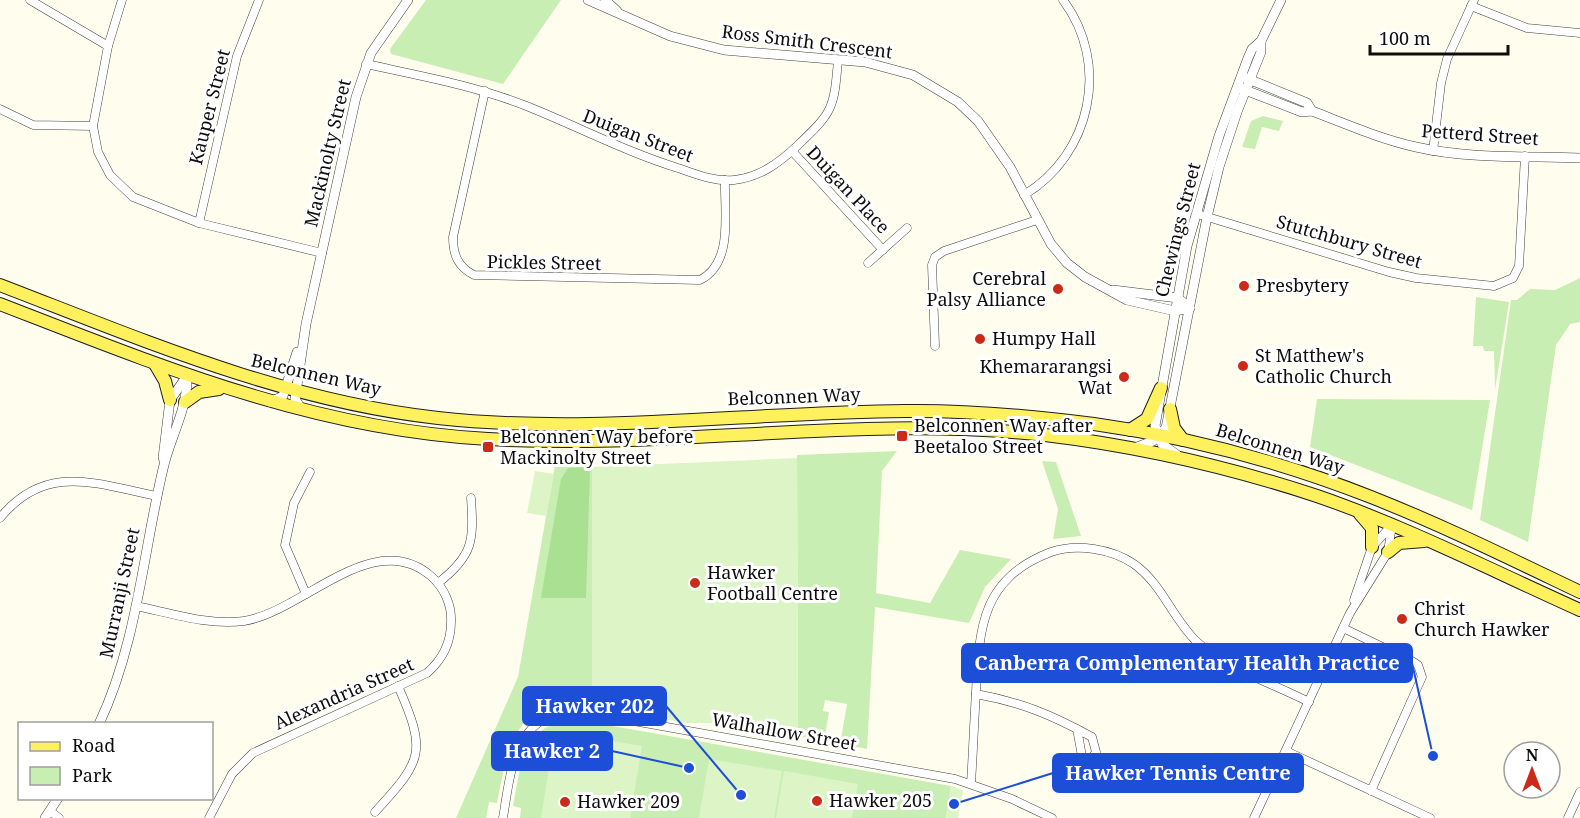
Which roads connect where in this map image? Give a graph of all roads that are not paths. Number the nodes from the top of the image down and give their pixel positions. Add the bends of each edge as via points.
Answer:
1 (30, 0) edge
2 (122, 0) edge
3 (260, 0) edge
4 (408, 0) edge
5 (588, 0) edge
6 (605, 0) edge
7 (1063, 0) edge
8 (1281, 0) edge
9 (1472, 3) edge
10 (619, 13) junction
11 (1580, 33) edge
12 (108, 46) junction
13 (838, 60) junction
14 (366, 64) junction
15 (1245, 78) junction
16 (1241, 88) junction
17 (485, 91) junction
18 (0, 109) edge
19 (1312, 111) junction
20 (93, 126) junction
21 (792, 151) junction
22 (1433, 151) junction
23 (1525, 156) junction
24 (1580, 158) edge
25 (1214, 171) junction
26 (725, 180) junction
27 (1024, 195) junction
28 (1197, 214) junction
29 (1207, 217) junction
30 (1036, 220) junction
31 (199, 223) junction
32 (907, 228) dead end
33 (883, 250) junction
34 (322, 253) junction
35 (868, 263) dead end
36 (0, 285) edge
37 (1110, 290) junction
38 (1178, 298) junction
39 (0, 304) edge
40 (1191, 308) junction
41 (1175, 311) junction
42 (80, 316) junction
43 (73, 332) junction
44 (935, 346) dead end
45 (171, 351) junction
46 (155, 364) junction
47 (216, 368) junction
48 (187, 376) junction
49 (1161, 388) junction
50 (223, 389) junction
51 (291, 389) junction
52 (170, 400) junction
53 (185, 402) junction
54 (270, 402) junction
55 (1170, 409) junction
56 (302, 411) junction
57 (864, 411) junction
58 (576, 424) junction
59 (865, 429) junction
60 (1130, 430) junction
61 (1158, 435) junction
62 (1183, 440) junction
63 (576, 442) junction
64 (1131, 449) junction
65 (1186, 460) junction
66 (163, 466) junction
67 (310, 472) dead end
68 (157, 496) junction
69 (1370, 496) junction
70 (471, 498) dead end
71 (1359, 512) junction
72 (0, 518) edge
73 (1426, 520) junction
74 (1392, 525) junction
75 (1428, 540) junction
76 (1372, 547) junction
77 (1388, 552) junction
78 (438, 583) junction
79 (1580, 592) edge
80 (306, 594) junction
81 (136, 606) junction
82 (1580, 610) edge
83 (1350, 613) junction
84 (1343, 628) junction
85 (398, 687) junction
86 (976, 694) junction
87 (1308, 702) junction
88 (99, 722) edge
89 (1077, 729) dead end
90 (1286, 751) junction
91 (971, 783) junction
92 (1371, 790) junction
93 (1580, 792) edge
94 (57, 800) edge
95 (375, 812) dead end
96 (47, 815) edge
97 (59, 818) edge
98 (208, 818) edge
99 (503, 818) edge
100 (1052, 818) edge
101 (1254, 818) edge
102 (1430, 818) edge
103 (1568, 818) edge

1 - 12 street
2 - 12 street
3 - 31 street, Kauper Street via 237,56
4 - 14 street, Mackinolty Street via 383,32
5 - 10 street, Ross Smith Crescent
6 - 10 street, Ross Smith Crescent
7 - 27 street via 1076,22 1089,67 1086,114 1073,147 1060,166 1044,183
8 - 15 street, Chewings Street via 1261,41 1252,49
9 - 11 street via 1527,28
9 - 22 street via 1447,59
10 - 13 street, Ross Smith Crescent via 670,36 724,50
12 - 20 street
13 - 21 street, Duigan Street via 831,110
13 - 27 street, Ross Smith Crescent via 889,66 914,75 951,97 995,143
14 - 17 street, Duigan Street
14 - 34 street, Mackinolty Street
15 - 16 street, Chewings Street
15 - 19 street, Petterd Street via 1307,103
16 - 19 street, Petterd Street via 1302,112
16 - 25 street, Chewings Street
17 - 26 street, Duigan Street via 637,156
17 - 26 street, Pickles Street via 453,237 459,264 474,275 700,280 714,272 722,256
18 - 20 street via 33,125
19 - 22 street, Petterd Street via 1396,142
20 - 31 street via 101,160 120,188
21 - 26 street, Duigan Street via 760,173
21 - 33 street, Duigan Place
22 - 23 street, Petterd Street
23 - 24 street, Petterd Street
23 - 29 street, Stutchbury Street via 1519,266 1513,278 1494,286 1447,283 1389,272
25 - 28 street, Chewings Street
25 - 29 street, Chewings Street
27 - 30 street, Ross Smith Crescent
28 - 29 street, Stutchbury Street
28 - 38 street, Chewings Street
29 - 40 street, Chewings Street
30 - 37 street, Ross Smith Crescent via 1067,263 1085,278
30 - 44 street via 935,257
31 - 34 street
32 - 33 street, Duigan Place
33 - 35 street, Duigan Place
34 - 51 street, Mackinolty Street
36 - 42 main road, Belconnen Way
37 - 38 street, Ross Smith Crescent
37 - 41 street, Ross Smith Crescent via 1127,300
38 - 40 street
38 - 41 street, Chewings Street
39 - 43 main road, Belconnen Way
40 - 41 street, Ross Smith Crescent
40 - 55 street, Chewings Street
41 - 49 street, Chewings Street
42 - 43 main road
42 - 45 main road, Belconnen Way
43 - 46 main road, Belconnen Way
45 - 47 main road, Belconnen Way
45 - 48 main road
46 - 48 main road, Belconnen Way
46 - 52 main road
47 - 48 main road
47 - 51 main road, Belconnen Way
48 - 50 main road, Belconnen Way
48 - 52 street, Murranji Street
48 - 53 street, Murranji Street
49 - 60 main road via 1147,419
49 - 61 street, Chewings Street via 1155,426
50 - 53 main road via 199,392
50 - 54 main road, Belconnen Way
51 - 54 street
51 - 56 street
51 - 58 main road, Belconnen Way via 372,408 440,418
52 - 66 street, Murranji Street
53 - 66 street, Murranji Street
54 - 56 main road, Belconnen Way
55 - 61 street, Chewings Street via 1166,428
55 - 62 main road via 1174,428
56 - 63 main road, Belconnen Way via 431,435
57 - 58 main road, Belconnen Way
57 - 59 main road
57 - 60 main road, Belconnen Way via 954,411
58 - 63 main road
59 - 63 main road, Belconnen Way
59 - 64 main road, Belconnen Way via 978,430
60 - 61 main road, Belconnen Way
61 - 62 main road, Belconnen Way
61 - 64 street via 1146,445
61 - 65 street via 1169,451
62 - 69 main road, Belconnen Way via 1281,466
64 - 65 main road, Belconnen Way
65 - 71 main road, Belconnen Way via 1276,483
66 - 68 street, Murranji Street
67 - 80 street via 294,503 285,545
68 - 72 street via 59,480 26,493
68 - 81 street, Murranji Street
69 - 73 main road, Belconnen Way
69 - 74 main road via 1389,514
70 - 78 street via 473,527 466,558
71 - 74 main road, Belconnen Way
71 - 76 main road via 1372,528
73 - 74 main road via 1405,519
73 - 79 main road, Belconnen Way
74 - 75 main road, Belconnen Way
74 - 76 street
74 - 77 street
75 - 77 main road via 1399,543
75 - 82 main road, Belconnen Way
76 - 83 street
77 - 83 street
78 - 80 street, Alexandria Street via 413,564 391,559 362,566
78 - 85 street, Alexandria Street via 448,602 450,639 427,674
80 - 81 street, Alexandria Street via 265,614 230,623
81 - 88 street, Murranji Street via 124,657
83 - 84 street
84 - 87 street
84 - 92 street via 1418,664 1422,676
85 - 95 street via 413,721 417,746 400,785
85 - 98 street, Alexandria Street via 253,753 232,774
86 - 87 street via 980,634 998,590 1023,565 1071,548 1109,552 1134,564 1161,590 1178,620 1204,648
86 - 89 street via 1026,705
86 - 91 street
87 - 90 street
90 - 92 street
90 - 101 street
91 - 99 street, Walhallow Street via 923,771 564,711 544,718 522,740 513,763
91 - 100 street, Walhallow Street
92 - 102 street
93 - 103 street
94 - 96 street
96 - 97 street

